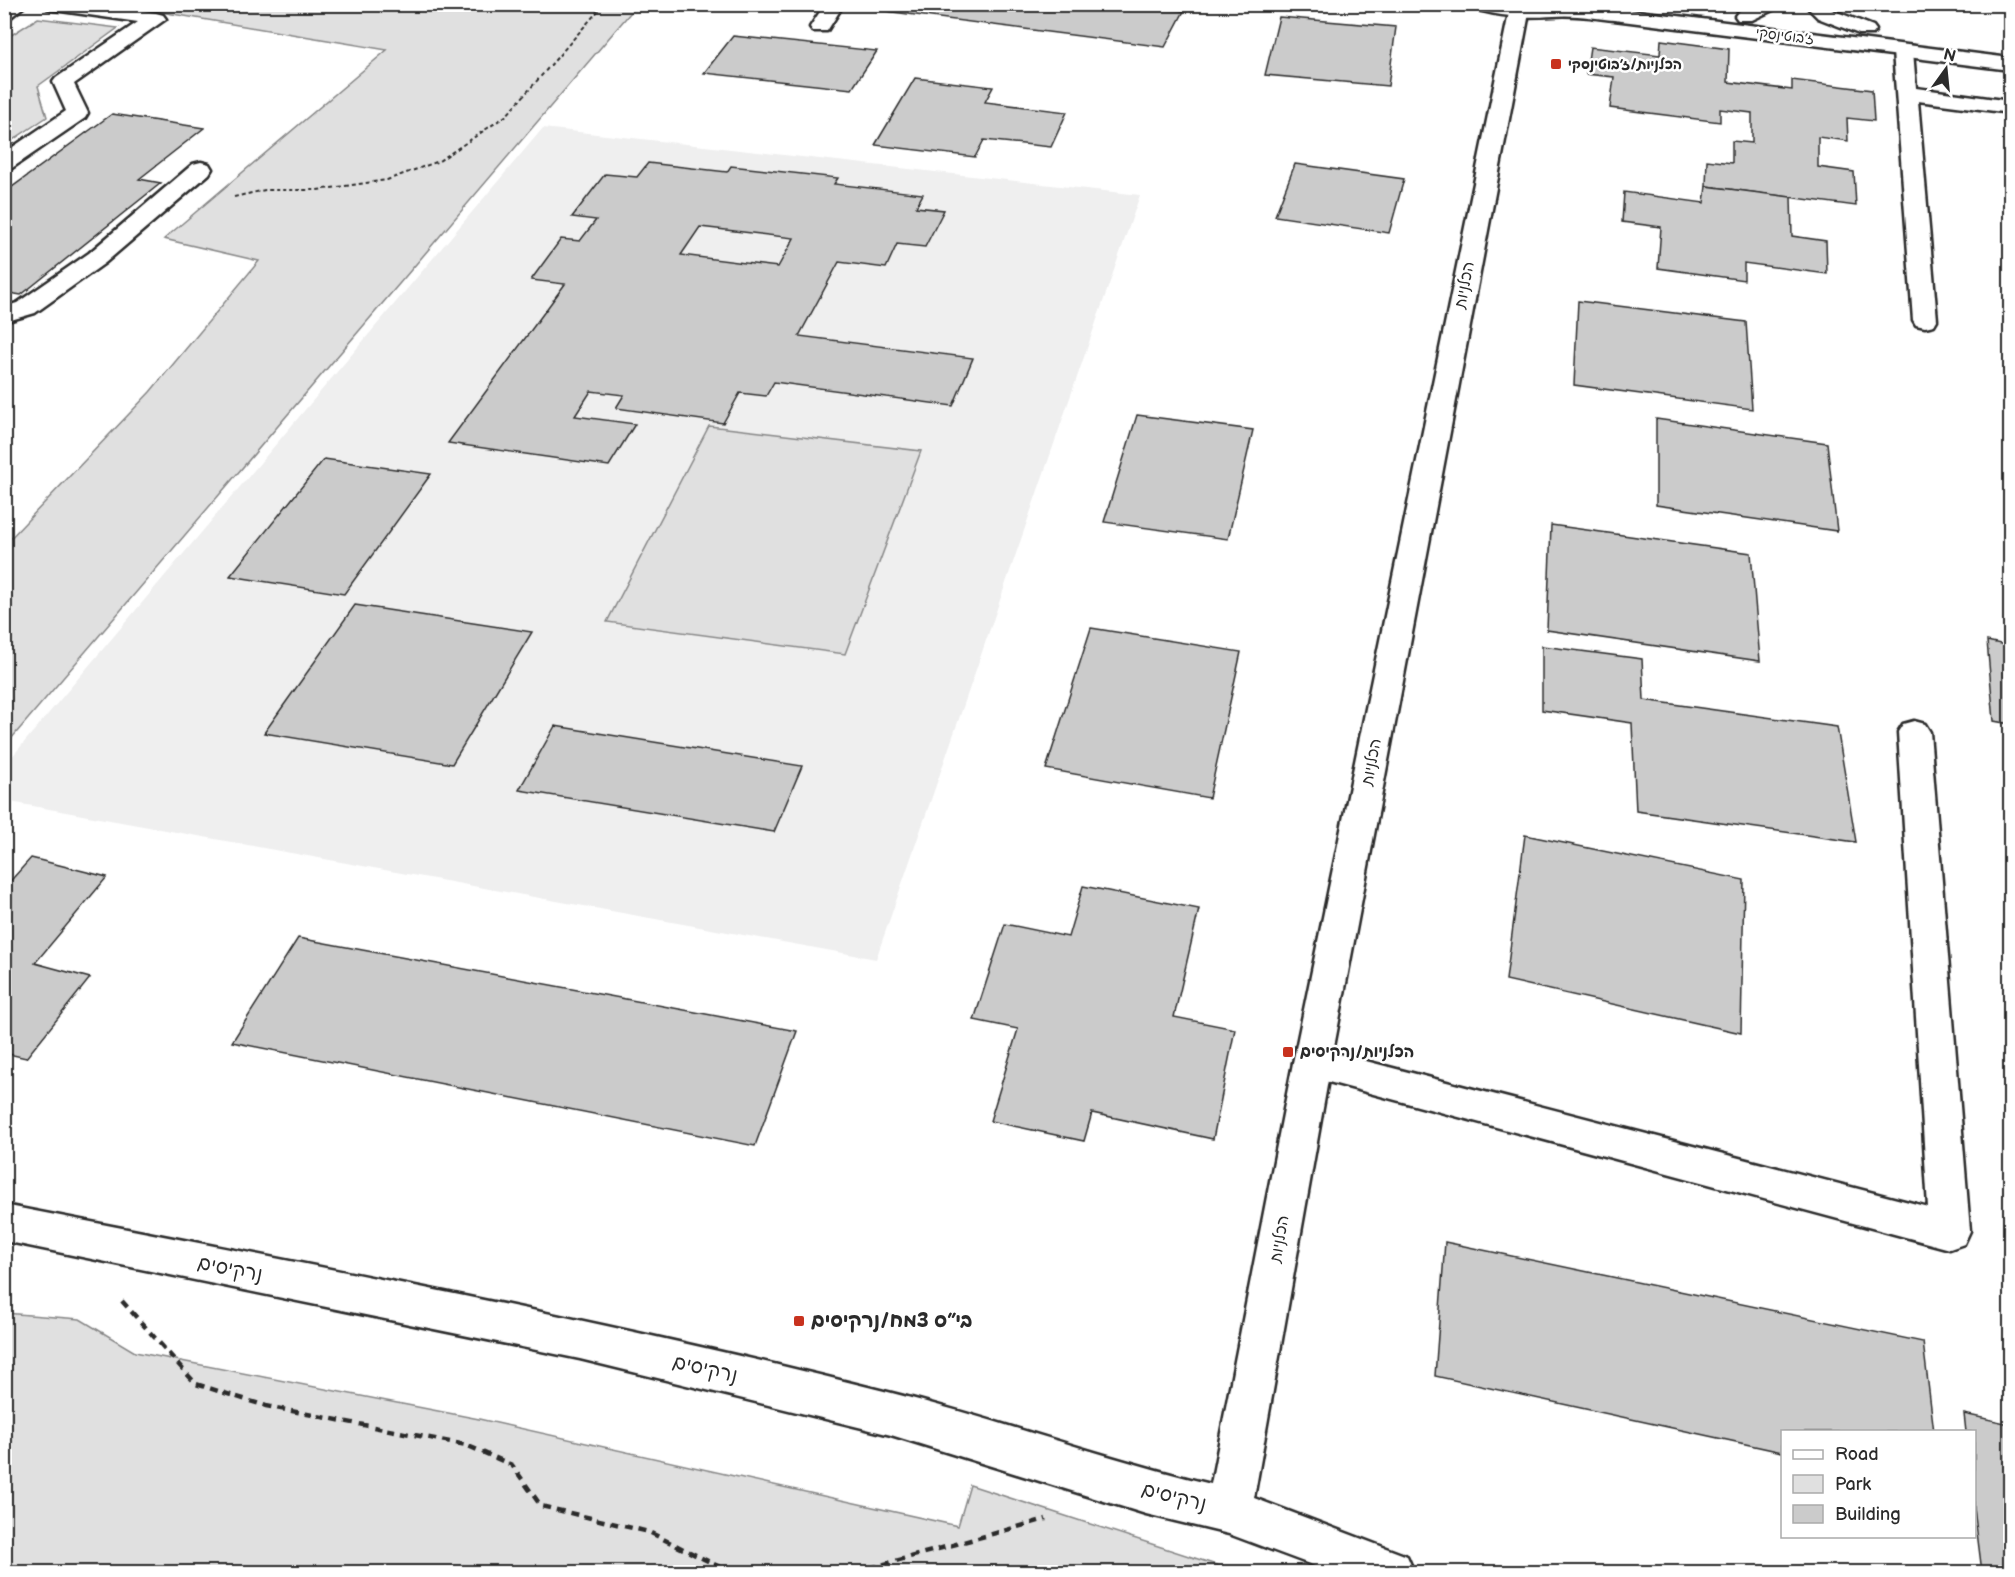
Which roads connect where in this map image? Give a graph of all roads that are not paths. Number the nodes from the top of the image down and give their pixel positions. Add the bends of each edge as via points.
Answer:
1 (18, 4) edge
2 (54, 4) edge
3 (835, 4) edge
4 (1478, 4) edge
5 (1655, 4) edge
6 (1770, 4) edge
7 (1813, 4) edge
8 (1565, 7) edge
9 (4, 13) edge
10 (1519, 13) junction
11 (1745, 16) junction
12 (820, 27) dead end
13 (1866, 30) junction
14 (2010, 48) edge
15 (1904, 51) junction
16 (2010, 64) edge
17 (1907, 93) junction
18 (2010, 107) edge
19 (4, 163) edge
20 (201, 169) dead end
21 (4, 315) edge
22 (1925, 320) dead end
23 (1914, 732) dead end
24 (1312, 1064) junction
25 (4, 1223) edge
26 (1229, 1511) junction
27 (1391, 1572) edge

1 - 9 street
2 - 19 street via 156,19 63,82 77,113
3 - 12 street
4 - 10 street, ז׳בוטינסקי
5 - 11 street, ז׳בוטינסקי
6 - 11 street
7 - 13 street via 1825,14
8 - 10 street, ז׳בוטינסקי
8 - 15 street, ז׳בוטינסקי
10 - 24 street, הכלניות
11 - 13 street, ז׳בוטינסקי
13 - 14 street, ז׳בוטינסקי
15 - 16 street, ז׳בוטינסקי
15 - 17 street
17 - 18 street
17 - 22 street
20 - 21 street via 97,258 26,308
23 - 24 street via 1950,1232
24 - 26 street, הכלניות
25 - 26 street, נרקיסים via 738,1376 891,1414 1146,1491
26 - 27 street, נרקיסים

